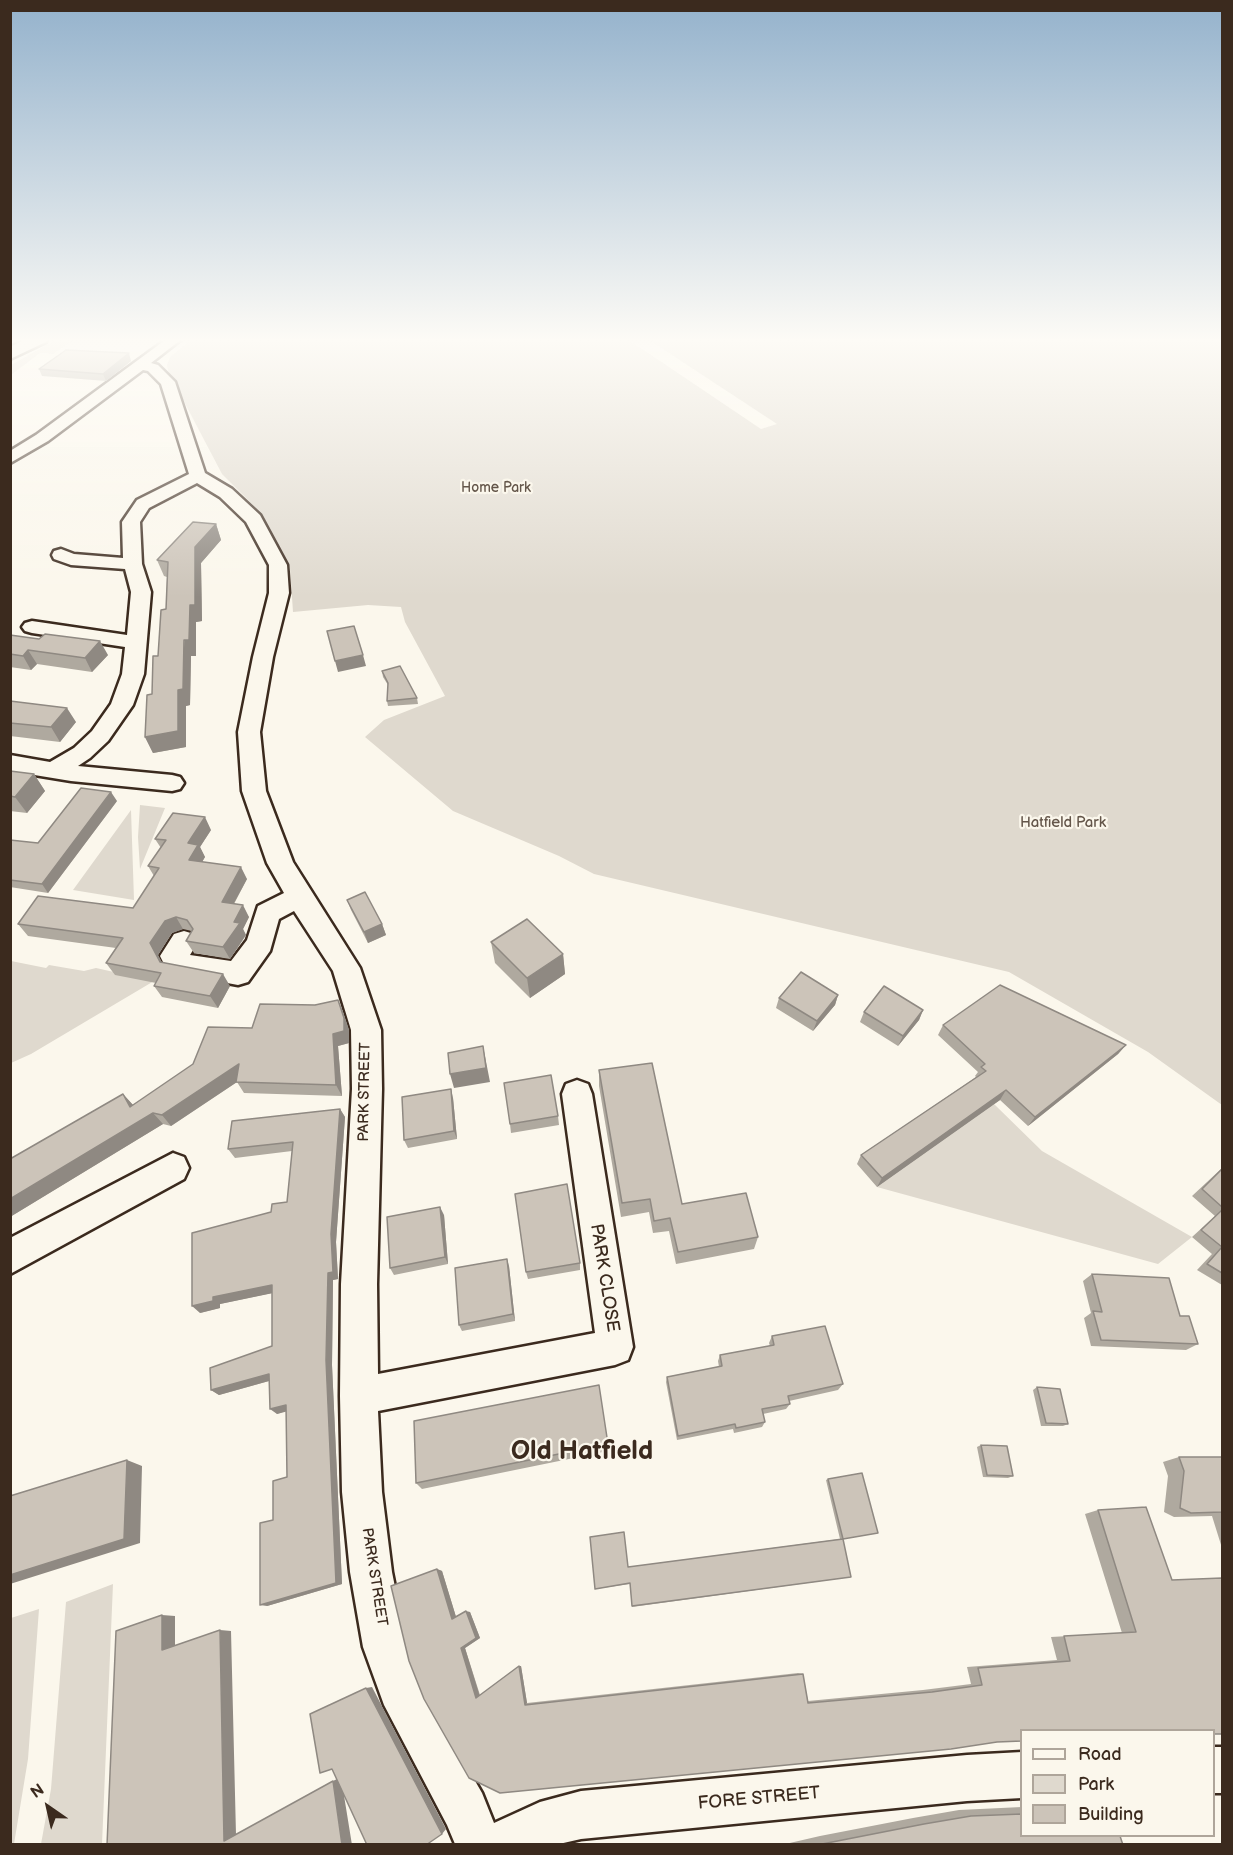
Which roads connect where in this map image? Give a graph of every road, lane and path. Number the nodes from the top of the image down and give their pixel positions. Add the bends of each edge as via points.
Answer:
1 (60, 425) edge
2 (182, 425) edge
3 (10, 458) edge
4 (198, 476) junction
5 (61, 555) dead end
6 (133, 564) junction
7 (32, 627) dead end
8 (136, 642) junction
9 (10, 763) edge
10 (54, 770) junction
11 (172, 783) dead end
12 (299, 897) junction
13 (184, 942) edge
14 (577, 1094) dead end
15 (173, 1168) dead end
16 (10, 1257) edge
17 (359, 1396) junction
18 (1020, 1775) edge
19 (479, 1845) edge
20 (501, 1845) edge

1 - 3 street
2 - 4 street
4 - 6 street via 143,504 131,522
4 - 12 street, PARK STREET via 226,493 254,519 278,564 279,593 249,732 254,791 280,863
5 - 6 street
6 - 8 street via 141,592
7 - 8 street
8 - 10 street via 133,674 113,720 82,753
9 - 10 street
10 - 11 street
12 - 13 street via 267,913 260,942 238,974 178,964 174,956
12 - 17 street, PARK STREET via 346,968 366,1030
14 - 17 street, PARK CLOSE via 615,1347
15 - 16 street
17 - 19 street, PARK STREET via 362,1492 385,1647 406,1705 465,1810
18 - 20 street, FORE STREET via 581,1815 540,1826

